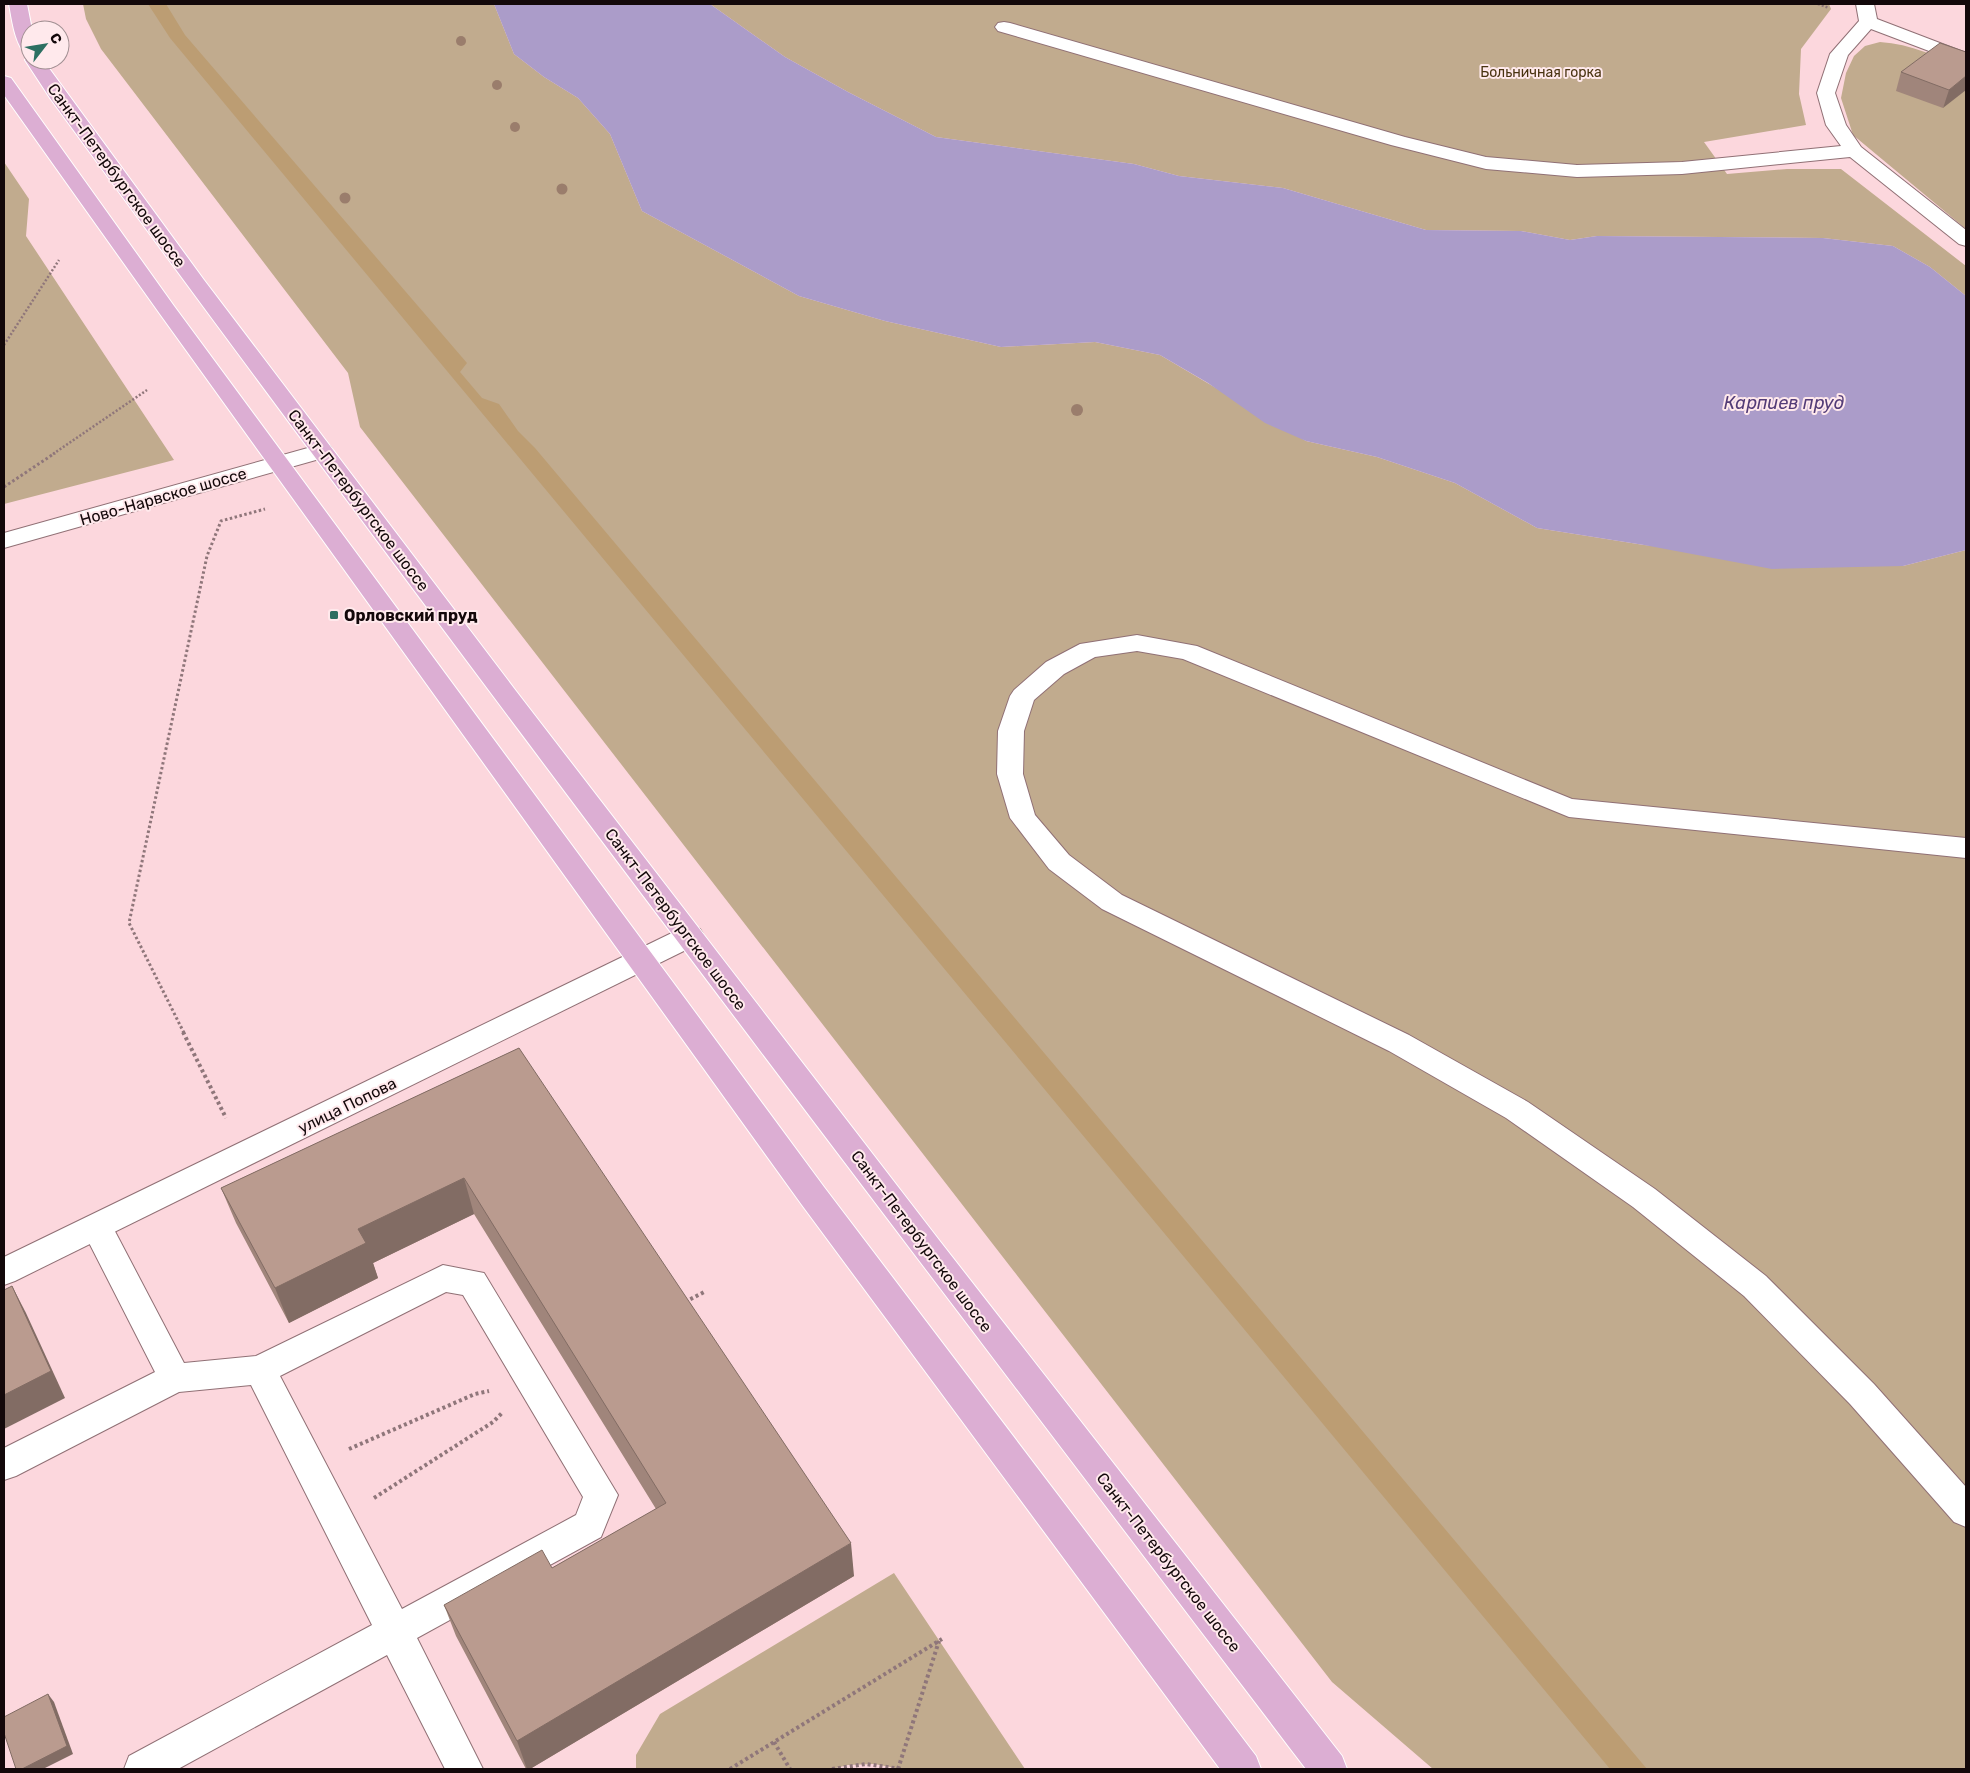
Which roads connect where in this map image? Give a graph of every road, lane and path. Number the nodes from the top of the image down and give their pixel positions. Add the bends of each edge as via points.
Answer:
1 (18, 4) edge
2 (1865, 4) edge
3 (21, 20) edge
4 (1868, 22) junction
5 (1004, 27) dead end
6 (1966, 59) edge
7 (41, 70) edge
8 (4, 82) edge
9 (1854, 151) junction
10 (1966, 240) edge
11 (58, 260) dead end
12 (4, 345) edge
13 (147, 390) dead end
14 (322, 451) junction
15 (280, 463) junction
16 (4, 487) edge
17 (268, 508) dead end
18 (4, 541) edge
19 (1966, 848) edge
20 (690, 936) junction
21 (642, 959) junction
22 (244, 1154) junction
23 (96, 1226) junction
24 (4, 1272) edge
25 (706, 1291) dead end
26 (683, 1303) edge
27 (260, 1370) junction
28 (175, 1378) junction
29 (533, 1383) junction
30 (4, 1465) edge
31 (309, 1467) junction
32 (1966, 1511) edge
33 (338, 1521) junction
34 (395, 1632) junction
35 (774, 1742) junction
36 (142, 1769) edge
37 (465, 1769) edge
38 (730, 1769) edge
39 (790, 1769) edge
40 (832, 1769) edge
41 (899, 1769) edge
42 (1243, 1769) edge
43 (1329, 1769) edge

1 - 3 main road
2 - 4 street
4 - 6 street
4 - 9 street via 1839,54 1826,93 1836,125
5 - 9 street via 1389,139 1486,163 1577,171 1682,168
7 - 14 main road, Санкт-Петербургское шоссе
8 - 15 main road
9 - 10 street
11 - 12 path
13 - 16 path
14 - 15 street, Ново-Нарвское шоссе
14 - 20 main road, Санкт-Петербургское шоссе
15 - 18 street, Ново-Нарвское шоссе
15 - 21 main road
17 - 22 path via 221,521 208,556 129,923
19 - 32 street via 1569,808 1188,652 1138,643 1089,650 1054,668 1023,696 1011,730 1010,774 1023,818 1059,862 1112,902 1399,1043 1517,1110 1644,1198 1755,1286 1862,1394
20 - 21 street, улица Попова
20 - 43 main road, Санкт-Петербургское шоссе
21 - 22 street, улица Попова
21 - 42 main road via 813,1196
22 - 23 street, улица Попова
23 - 24 street, улица Попова
23 - 28 street
25 - 26 path
27 - 28 street
27 - 29 street via 443,1278 473,1284
27 - 31 street
28 - 30 street
29 - 31 path via 476,1394
29 - 33 path via 493,1422
29 - 34 street via 601,1495 589,1526
31 - 33 street
33 - 34 street
34 - 36 street
34 - 37 street
35 - 38 path
35 - 39 path
35 - 41 path via 941,1640
40 - 41 path via 874,1764

